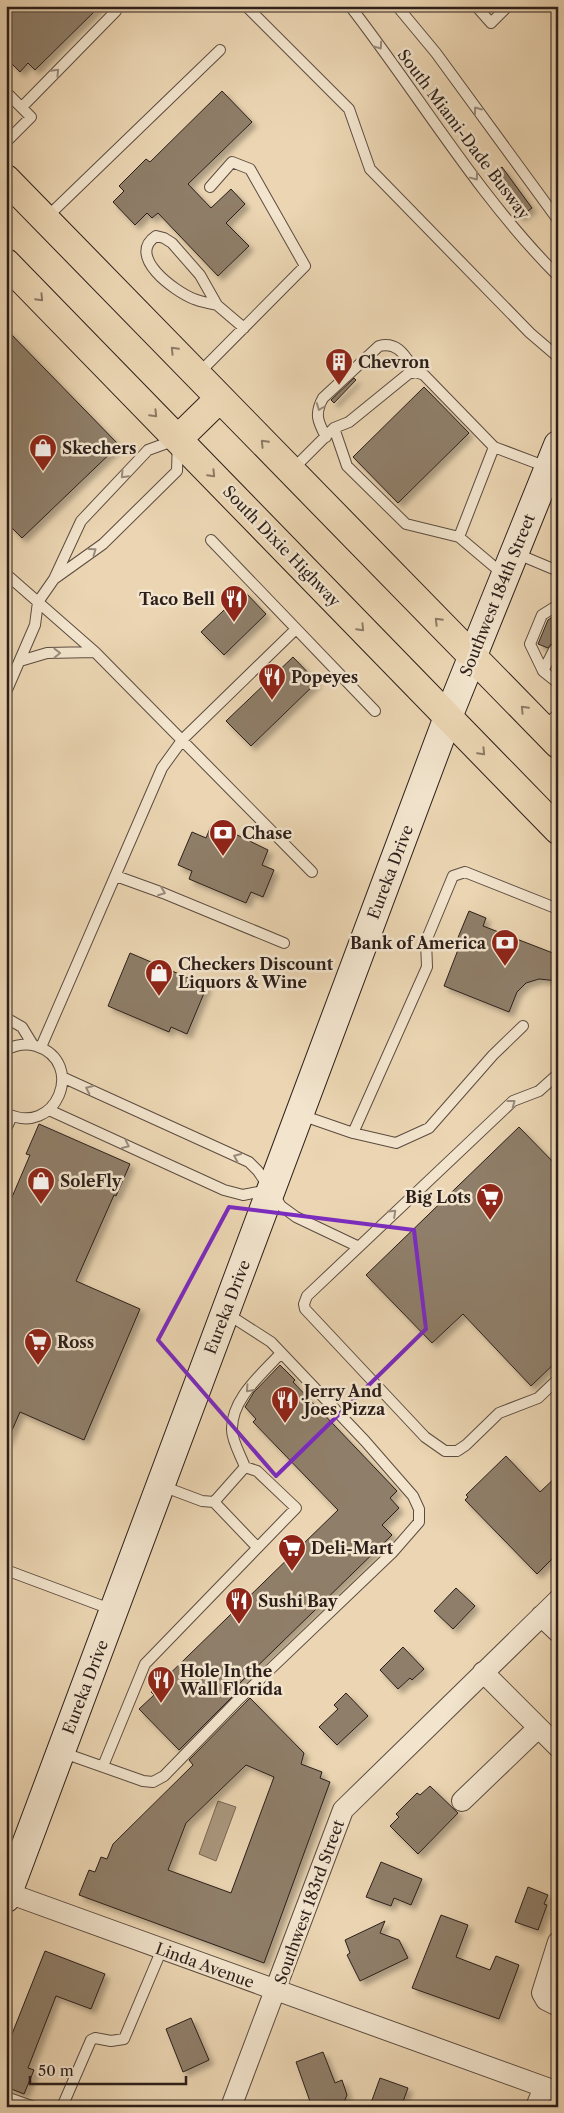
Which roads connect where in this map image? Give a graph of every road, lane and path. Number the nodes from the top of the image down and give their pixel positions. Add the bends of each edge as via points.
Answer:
1 (247, 6) edge
2 (350, 6) edge
3 (397, 6) edge
4 (476, 6) edge
5 (508, 6) edge
6 (116, 10) dead end
7 (220, 50) dead end
8 (6, 92) edge
9 (22, 107) junction
10 (6, 142) edge
11 (6, 179) edge
12 (210, 187) dead end
13 (46, 219) junction
14 (558, 220) edge
15 (6, 263) edge
16 (558, 276) edge
17 (217, 305) junction
18 (244, 328) junction
19 (558, 356) edge
20 (416, 372) junction
21 (197, 374) junction
22 (220, 398) junction
23 (334, 428) junction
24 (326, 437) junction
25 (178, 439) junction
26 (494, 447) junction
27 (555, 463) edge
28 (292, 471) junction
29 (459, 537) junction
30 (212, 540) dead end
31 (510, 564) junction
32 (558, 571) edge
33 (6, 574) edge
34 (54, 579) junction
35 (38, 602) junction
36 (558, 604) edge
37 (296, 629) junction
38 (554, 650) dead end
39 (95, 652) junction
40 (473, 656) junction
41 (20, 661) junction
42 (543, 671) junction
43 (558, 682) edge
44 (6, 692) edge
45 (375, 711) dead end
46 (448, 717) junction
47 (553, 729) edge
48 (183, 739) junction
49 (558, 830) edge
50 (312, 872) dead end
51 (116, 876) junction
52 (558, 909) edge
53 (284, 944) dead end
54 (6, 1018) edge
55 (524, 1026) dead end
56 (37, 1046) junction
57 (6, 1050) edge
58 (558, 1074) edge
59 (62, 1077) junction
60 (50, 1110) junction
61 (9, 1115) edge
62 (300, 1115) junction
63 (6, 1129) edge
64 (353, 1134) junction
65 (272, 1190) junction
66 (357, 1246) junction
67 (225, 1313) junction
68 (281, 1353) junction
69 (558, 1379) edge
70 (244, 1467) junction
71 (161, 1485) junction
72 (214, 1502) junction
73 (257, 1547) junction
74 (6, 1570) edge
75 (558, 1600) edge
76 (114, 1610) junction
77 (541, 1616) junction
78 (558, 1632) edge
79 (483, 1672) junction
80 (538, 1728) junction
81 (558, 1747) edge
82 (61, 1752) junction
83 (103, 1766) junction
84 (462, 1801) dead end
85 (7, 1896) edge
86 (558, 1942) edge
87 (162, 1949) junction
88 (276, 1991) junction
89 (558, 2006) edge
90 (551, 2089) edge
91 (6, 2098) edge
92 (34, 2107) edge
93 (62, 2107) edge
94 (231, 2107) edge
95 (536, 2107) edge

1 - 19 lane via 349,109 370,169 530,333
2 -> 16 lane, South Miami-Dade Busway via 485,190 536,254
14 -> 3 lane, South Miami-Dade Busway via 436,53
4 - 5 lane via 491,22
9 -> 6 lane
7 - 13 lane
8 - 9 lane
9 - 10 lane via 31,117
11 - 13 highway
12 - 18 lane via 232,162 250,169 306,266
21 -> 13 highway
15 -> 25 highway, South Dixie Highway
17 - 17 lane via 200,275 172,243 156,236 149,241 145,247 156,272 194,300
17 - 18 lane
18 - 21 lane
20 - 23 lane via 408,374 349,422
20 -> 24 lane via 400,349 390,344 379,346 323,398 317,420
20 - 26 lane via 424,375
21 - 22 highway
22 - 25 highway
28 -> 22 highway
23 - 24 lane
23 - 29 lane via 347,466 406,524
24 - 28 lane
25 -> 34 lane via 148,450 81,522
34 -> 25 lane via 103,544 177,471
25 -> 46 highway, South Dixie Highway
26 - 27 lane
26 - 29 lane
27 - 31 main road, Southwest 184th Street
40 -> 28 highway
29 - 31 lane
30 - 37 lane
31 - 32 lane
31 - 40 main road, Southwest 184th Street
33 - 35 lane
34 - 35 lane
35 - 39 lane
35 - 41 lane via 35,625
36 - 42 lane via 542,615 530,644
37 - 45 lane
37 - 48 lane
38 - 42 lane
41 -> 39 lane via 46,654
39 - 48 lane
40 - 46 main road, Southwest 184th Street
47 -> 40 highway
41 - 44 lane
42 - 43 lane
46 -> 49 highway, South Dixie Highway
46 - 62 main road, Eureka Drive
48 - 50 lane
48 - 51 lane via 162,768
51 -> 53 lane
51 - 56 lane
52 - 64 lane via 465,872 453,876 426,941 427,967
54 - 56 lane via 22,1027
55 - 64 lane via 493,1055 429,1128 396,1143
56 - 57 lane via 22,1044
56 - 59 lane via 55,1059
66 -> 58 lane via 513,1101 539,1090
59 - 60 lane via 60,1095
65 -> 59 lane via 249,1162
60 - 61 lane via 32,1118
60 -> 65 lane via 224,1190 243,1195
61 - 63 lane
62 - 64 lane
62 - 65 main road, Eureka Drive
65 - 66 lane via 281,1206 296,1218
65 - 67 main road, Eureka Drive
66 - 69 lane via 307,1296 304,1307 436,1446 445,1451 457,1451 499,1413 538,1398
67 - 68 lane via 258,1332
67 - 71 main road, Eureka Drive
68 -> 70 lane via 242,1398 235,1414 232,1431
68 - 83 lane via 402,1482 419,1509 419,1522 392,1553 237,1701 164,1776 153,1782
70 - 72 lane
70 - 73 lane via 257,1471 296,1508
71 - 72 lane via 202,1501
71 - 76 main road, Eureka Drive
72 - 73 lane
73 - 83 lane via 145,1664
74 - 76 lane
75 - 77 street, Southwest 183rd Street
76 - 82 main road, Eureka Drive
77 - 78 street
77 - 79 street, Southwest 183rd Street
79 - 80 street
79 - 88 street, Southwest 183rd Street via 343,1810
80 - 81 street
80 - 84 street
82 - 83 lane
82 - 85 main road, Eureka Drive
85 - 87 street, Linda Avenue
86 - 89 street via 542,1992 546,2000
87 - 88 street, Linda Avenue
87 - 93 lane via 124,2038 91,2040
88 - 90 street, Linda Avenue
88 - 94 street, Southwest 183rd Street
90 - 95 street
91 - 92 lane

